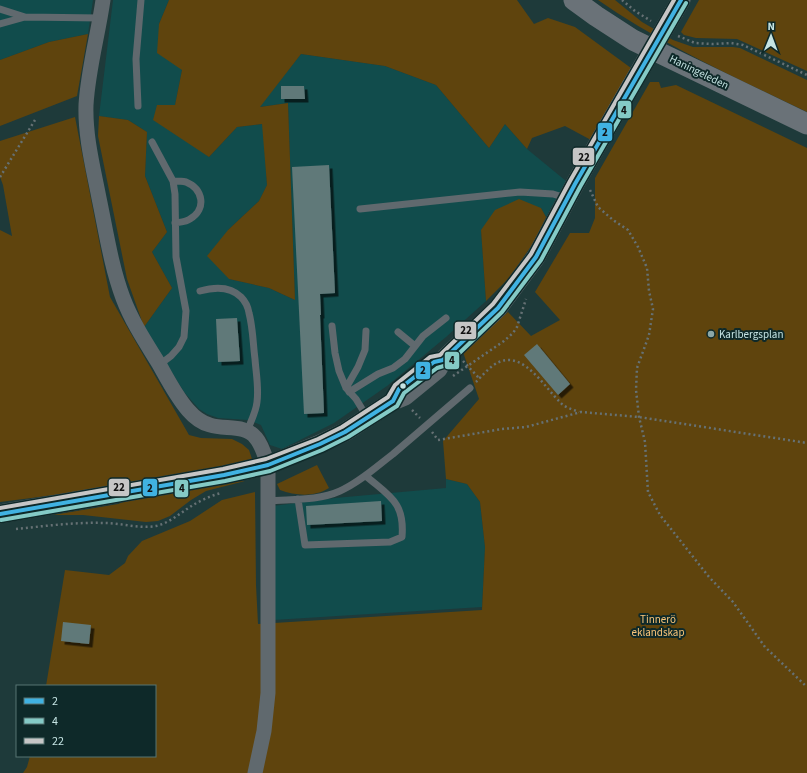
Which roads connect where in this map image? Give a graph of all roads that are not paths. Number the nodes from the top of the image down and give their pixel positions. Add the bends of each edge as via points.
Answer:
1 (103, 0) edge
2 (141, 0) edge
3 (574, 0) edge
4 (678, 6) edge
5 (0, 9) edge
6 (25, 18) junction
7 (100, 18) junction
8 (0, 24) edge
9 (138, 106) dead end
10 (807, 124) edge
11 (152, 142) dead end
12 (173, 181) junction
13 (568, 199) junction
14 (360, 209) dead end
15 (175, 223) junction
16 (200, 291) dead end
17 (446, 318) dead end
18 (332, 326) dead end
19 (366, 331) dead end
20 (398, 332) dead end
21 (415, 346) junction
22 (159, 365) junction
23 (470, 388) road end
24 (348, 390) junction
25 (368, 418) junction
26 (247, 431) junction
27 (268, 465) junction
28 (366, 476) junction
29 (298, 499) junction
30 (268, 501) junction
31 (0, 514) edge
32 (255, 773) edge

1 - 7 street
2 - 9 lane via 136,59
3 - 10 main road, Haningeleden via 633,40
4 - 13 street, bridge
5 - 6 lane
6 - 7 lane
6 - 8 lane
7 - 22 street via 87,89 87,133 111,253 123,297 136,327
11 - 12 lane
12 - 15 lane
12 - 15 lane via 185,182 193,187 199,192 200,201 196,215
13 - 14 lane via 553,194 520,192
13 - 25 street via 536,257 498,308 443,360 434,362 399,389 393,401
15 - 22 lane via 176,257 185,298 186,324 179,348
16 - 26 lane via 222,288 233,291 246,304 258,386 257,402
17 - 21 lane via 423,336
18 - 24 lane via 339,371
19 - 24 lane via 365,350
20 - 21 lane
21 - 24 lane via 405,359 393,368
22 - 26 street via 191,414 210,426
23 - 28 lane
24 - 25 lane
25 - 27 street via 320,444
26 - 27 street via 260,443
27 - 30 street
27 - 31 street
28 - 29 lane via 340,491
28 - 29 lane via 393,498 401,511 402,537 390,542 305,545
29 - 30 lane
30 - 32 street via 268,693 264,731

